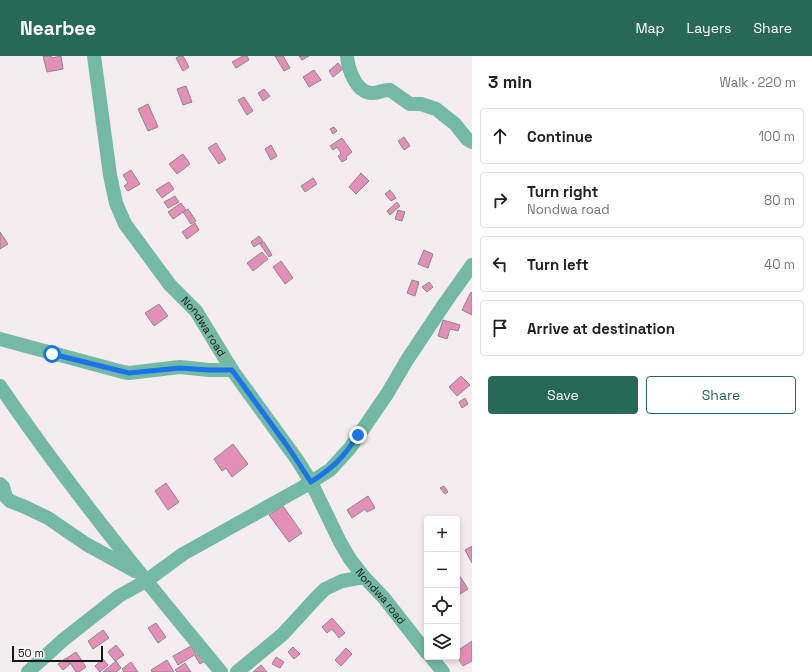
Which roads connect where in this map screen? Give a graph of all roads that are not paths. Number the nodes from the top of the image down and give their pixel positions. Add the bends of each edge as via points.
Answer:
1 (94, 56) edge
2 (347, 56) edge
3 (472, 142) edge
4 (472, 265) edge
5 (0, 339) edge
6 (232, 370) junction
7 (0, 386) edge
8 (311, 482) junction
9 (0, 484) edge
10 (142, 576) junction
11 (364, 577) junction
12 (424, 648) edge
13 (433, 660) edge
14 (28, 672) edge
15 (221, 672) edge
16 (237, 672) edge
17 (443, 672) edge

1 - 6 street, Nondwa road via 110,175 119,213 170,285 196,312
2 - 3 street via 352,74 364,90 371,93 390,90 410,104 421,104 436,109
4 - 8 street via 350,448 330,470
5 - 6 street via 129,373 180,368
6 - 8 street, Nondwa road
7 - 10 street via 76,492
8 - 10 street
8 - 11 street, Nondwa road via 340,542
9 - 10 street via 10,501 48,518
10 - 14 street
10 - 15 street
11 - 12 street, Nondwa road
11 - 16 street via 342,581 325,590 282,634
13 - 17 street

